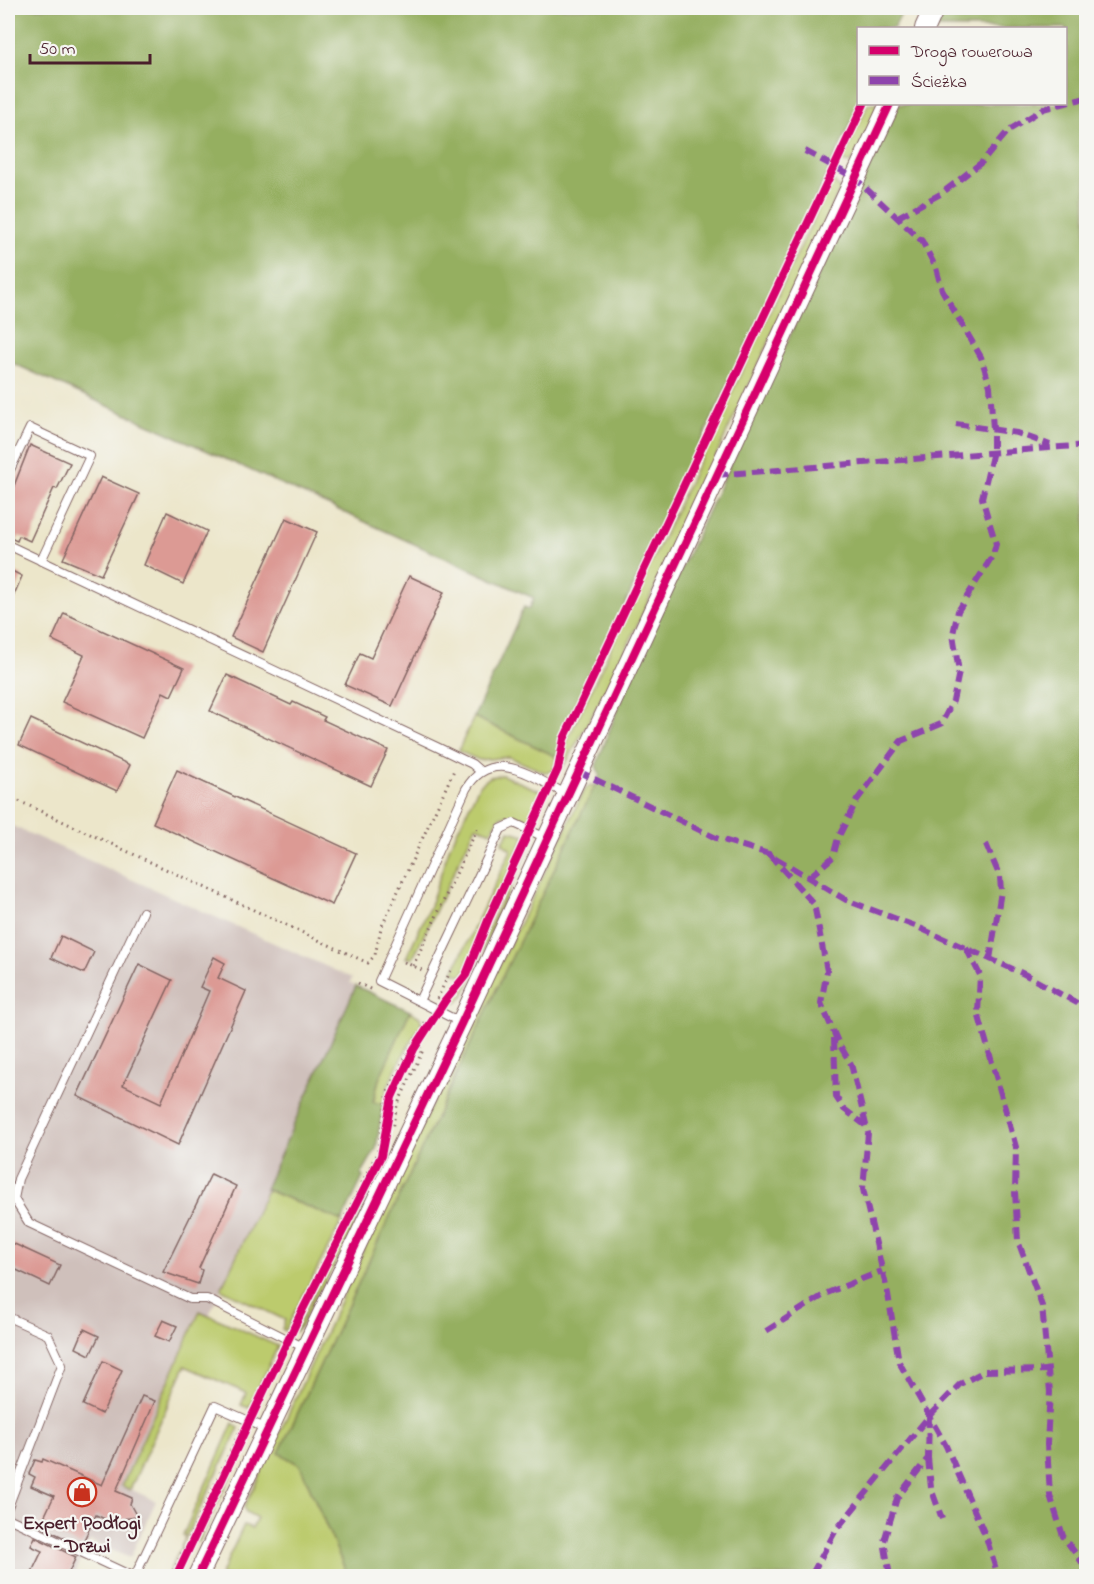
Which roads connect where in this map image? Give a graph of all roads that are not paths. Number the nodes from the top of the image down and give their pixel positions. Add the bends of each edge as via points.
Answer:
1 (934, 8) edge
2 (925, 27) edge
3 (890, 105) edge
4 (8, 474) edge
5 (8, 545) edge
6 (42, 561) junction
7 (480, 771) junction
8 (566, 794) junction
9 (546, 838) junction
10 (143, 912) dead end
11 (419, 1001) junction
12 (462, 1022) junction
13 (11, 1199) edge
14 (8, 1317) edge
15 (307, 1348) junction
16 (268, 1429) junction
17 (8, 1507) edge
18 (8, 1518) edge
19 (133, 1576) edge
20 (198, 1576) edge

1 - 2 street
3 - 8 street
4 - 6 lane via 30,428 90,456
5 - 6 lane
6 - 7 lane
7 - 8 lane via 509,767
7 - 11 lane via 466,789 379,981
8 - 9 street
9 - 11 lane via 514,823 501,829
9 - 12 street
10 - 13 lane
11 - 12 lane
12 - 15 street
13 - 15 lane via 29,1223 190,1299 207,1299
14 - 17 lane via 48,1335 62,1365
15 - 16 street
16 - 19 lane via 215,1406
16 - 20 street
18 - 19 lane

